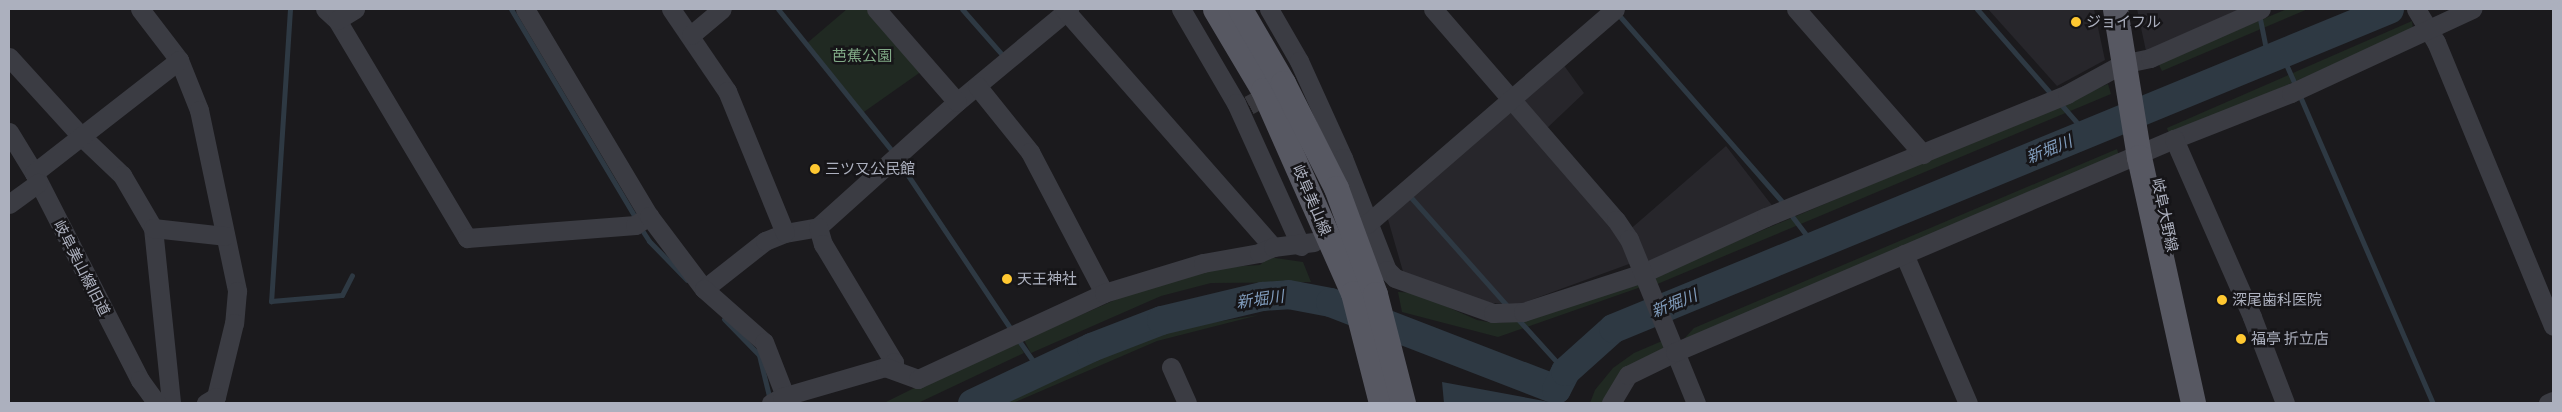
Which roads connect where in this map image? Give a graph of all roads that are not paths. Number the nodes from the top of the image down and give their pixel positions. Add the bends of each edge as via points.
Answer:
1 (140, 9) edge
2 (355, 9) edge
3 (524, 9) edge
4 (671, 9) edge
5 (722, 9) edge
6 (876, 9) edge
7 (1181, 9) edge
8 (1215, 9) edge
9 (1240, 9) edge
10 (1268, 9) edge
11 (1433, 9) edge
12 (1615, 9) edge
13 (1796, 9) edge
14 (2261, 9) edge
15 (2472, 9) edge
16 (1066, 10) edge
17 (331, 14) edge
18 (2422, 17) edge
19 (2116, 18) edge
20 (691, 35) junction
21 (9, 57) edge
22 (178, 60) junction
23 (2128, 66) junction
24 (977, 86) junction
25 (1510, 97) junction
26 (957, 102) junction
27 (9, 132) edge
28 (81, 136) junction
29 (2174, 139) junction
30 (1923, 154) junction
31 (2145, 154) junction
32 (36, 178) junction
33 (9, 204) edge
34 (649, 216) junction
35 (818, 227) junction
36 (154, 228) junction
37 (1365, 230) junction
38 (785, 233) junction
39 (225, 236) junction
40 (1273, 247) junction
41 (1904, 254) junction
42 (1644, 276) junction
43 (704, 289) junction
44 (1104, 293) junction
45 (2553, 326) edge
46 (1673, 348) junction
47 (1171, 367) dead end
48 (894, 370) junction
49 (778, 400) edge
50 (2553, 401) edge
51 (157, 403) edge
52 (171, 403) edge
53 (206, 403) edge
54 (1186, 403) edge
55 (1381, 403) edge
56 (1403, 403) edge
57 (1611, 403) edge
58 (1696, 403) edge
59 (1968, 403) edge
60 (2193, 403) edge
61 (2207, 403) edge
62 (2285, 403) edge
63 (2548, 403) edge

1 - 22 street
2 - 17 street
3 - 34 street
4 - 20 street
5 - 20 street
6 - 26 street
7 - 40 street via 1244,107 1308,244
8 - 55 main road, 岐阜美山線 via 1263,90 1353,293
9 - 37 main road, 岐阜美山線
10 - 37 street via 1302,77
11 - 25 street
12 - 25 street
13 - 30 street
14 - 23 street
15 - 18 street
16 - 24 street
16 - 40 street
17 - 34 street via 467,238 635,225
18 - 29 street via 2298,90
18 - 45 street
19 - 23 main road, 岐阜大野線
20 - 38 street via 727,91
21 - 28 street
22 - 28 street
22 - 39 street via 199,110
23 - 30 street
23 - 31 main road, 岐阜大野線
24 - 26 street
24 - 44 street via 1030,152
25 - 37 street
25 - 42 street via 1616,220
26 - 35 street
27 - 32 street, 岐阜美山線旧道
28 - 32 street
28 - 36 street via 122,175
29 - 31 street
29 - 62 street via 2252,316
30 - 42 street via 1766,216
31 - 41 street
31 - 60 main road, 岐阜大野線
31 - 61 main road, 岐阜大野線
32 - 33 street
32 - 51 street, 岐阜美山線旧道 via 140,380
34 - 43 street
35 - 38 street
35 - 48 street via 823,244 894,362
36 - 39 street
36 - 52 street
37 - 42 street via 1387,270 1395,278 1493,313 1523,312
37 - 56 main road, 岐阜美山線 via 1378,303
38 - 43 street via 751,250
39 - 53 street via 237,292 234,323 216,397
40 - 44 street via 1163,274
41 - 46 street
41 - 59 street
42 - 46 street
43 - 49 street via 764,342
44 - 48 street via 918,379
46 - 57 street via 1628,375
46 - 58 street
47 - 54 street
48 - 49 street via 885,367
50 - 63 street

